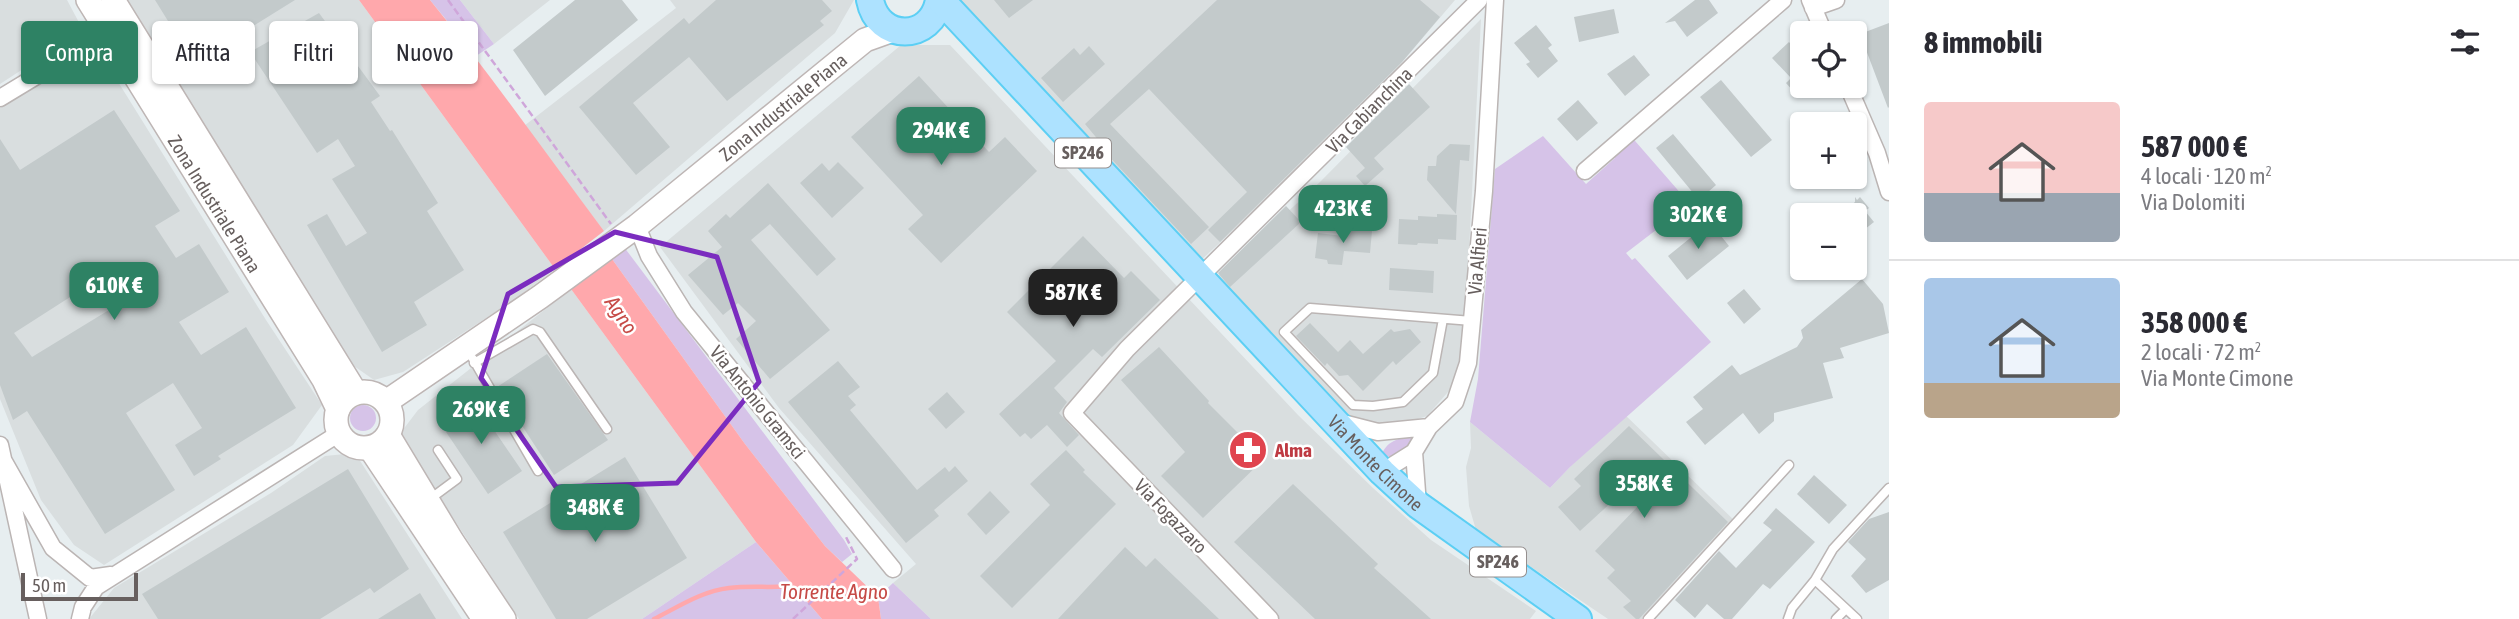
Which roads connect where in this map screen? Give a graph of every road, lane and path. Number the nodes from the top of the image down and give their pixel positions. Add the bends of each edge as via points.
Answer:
1 (88, 0) edge
2 (113, 0) edge
3 (1479, 0) edge
4 (1494, 0) edge
5 (1783, 0) edge
6 (1836, 0) edge
7 (1811, 4) edge
8 (872, 5) edge
9 (937, 7) edge
10 (102, 21) edge
11 (1819, 21) edge
12 (893, 30) junction
13 (865, 40) junction
14 (138, 79) edge
15 (23, 84) edge
16 (0, 98) edge
17 (1853, 98) edge
18 (1585, 171) dead end
19 (1889, 192) edge
20 (629, 232) junction
21 (1200, 279) junction
22 (1443, 319) junction
23 (1472, 321) junction
24 (470, 355) junction
25 (356, 393) junction
26 (386, 402) junction
27 (338, 409) junction
28 (1072, 413) joint
29 (1331, 418) junction
30 (1429, 426) junction
31 (607, 429) dead end
32 (1389, 431) junction
33 (338, 434) junction
34 (379, 441) junction
35 (438, 450) dead end
36 (1, 452) edge
37 (1414, 452) junction
38 (1789, 465) dead end
39 (1377, 466) junction
40 (538, 471) dead end
41 (1889, 488) edge
42 (428, 501) junction
43 (1418, 505) junction
44 (857, 559) dead end
45 (893, 569) dead end
46 (119, 575) junction
47 (1815, 580) junction
48 (1846, 609) junction
49 (793, 618) edge
50 (38, 619) edge
51 (80, 619) edge
52 (484, 619) edge
53 (504, 619) edge
54 (1270, 619) edge
55 (1578, 619) edge
56 (1648, 619) edge
57 (1788, 619) edge
58 (1836, 619) edge
59 (1857, 619) edge

1 - 10 main road, Zona Industriale Piana
2 - 25 main road, Zona Industriale Piana
3 - 21 street, Via Cabianchina
4 - 23 street, Via Alfieri
5 - 18 street
6 - 7 street
7 - 11 street
8 - 12 main road via 885,26
8 - 13 main road
9 - 12 main road via 913,31
9 - 21 main road, SP246 via 965,28
12 - 13 main road, Zona Industriale Piana
13 - 20 main road, Zona Industriale Piana
14 - 27 main road, Zona Industriale Piana
15 - 16 street
17 - 19 street
20 - 24 main road, Zona Industriale Piana
20 - 45 street, Via Antonio Gramsci via 684,312
21 - 28 street, Via Cabianchina via 1127,349
21 - 29 main road, Via Monte Cimone / SP246
22 - 22 lane via 1310,308 1284,332 1353,405 1373,406 1403,402 1433,373
22 - 23 lane
23 - 30 street, Via Alfieri via 1468,363 1455,402
24 - 26 main road
24 - 31 lane via 533,329 540,332
24 - 40 lane
25 - 26 main road via 371,393
25 - 27 main road
26 - 34 main road via 392,417
27 - 33 main road, Zona Industriale Piana
28 - 54 street, Via Fogazzaro
29 - 32 street
29 - 39 main road, Via Monte Cimone / SP246
30 - 32 street
30 - 37 street, Via Alfieri
32 - 39 street
33 - 34 main road via 351,445
33 - 46 street
34 - 42 main road
34 - 52 main road
35 - 42 lane via 457,479
36 - 46 street via 53,548 90,578
36 - 50 street
37 - 39 street
37 - 43 street
38 - 56 lane
39 - 43 main road, Via Monte Cimone / SP246
41 - 47 lane via 1833,549
42 - 53 main road
43 - 55 main road, Via Monte Cimone / SP246
44 - 49 path
46 - 51 street via 96,587
47 - 48 lane
47 - 57 lane
48 - 58 lane
48 - 59 lane

